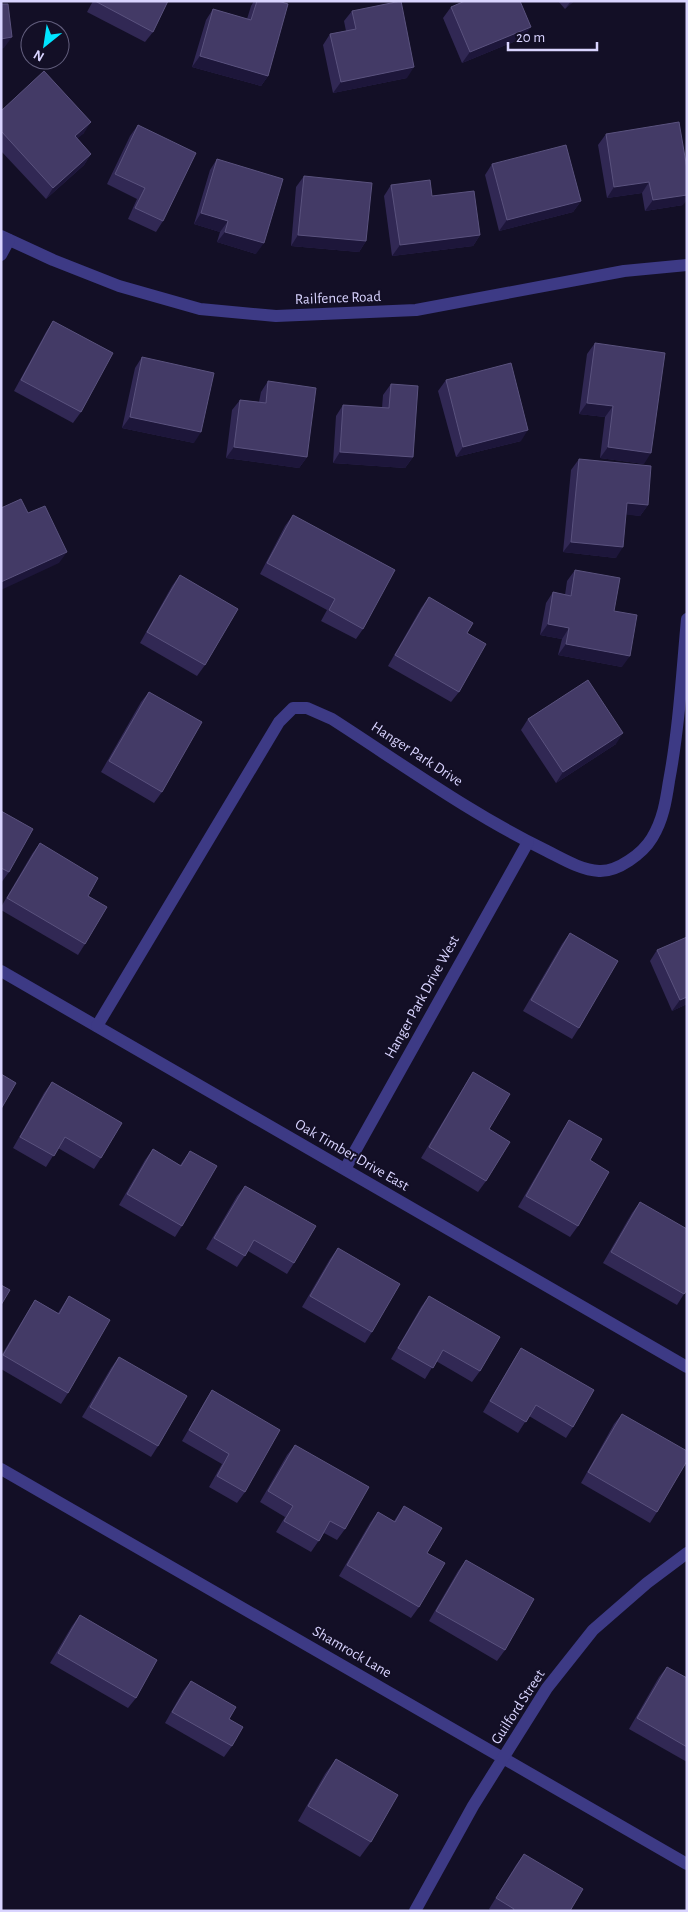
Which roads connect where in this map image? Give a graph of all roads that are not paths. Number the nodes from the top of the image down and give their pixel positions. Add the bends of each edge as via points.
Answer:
1 (5, 238) edge
2 (1, 255) edge
3 (687, 265) edge
4 (687, 619) edge
5 (528, 842) junction
6 (1, 971) edge
7 (97, 1026) junction
8 (345, 1169) junction
9 (687, 1367) edge
10 (1, 1469) edge
11 (687, 1553) edge
12 (503, 1758) junction
13 (687, 1864) edge
14 (415, 1911) edge

1 - 2 street
1 - 3 street, Railfence Road via 119,286 200,309 276,316 416,310 624,271
4 - 5 street, Hanger Park Drive via 674,757 663,815 652,839 619,866 601,871 578,866
5 - 7 street, Hanger Park Drive via 467,807 332,719 308,708 293,708 279,722
5 - 8 street, Hanger Park Drive West
6 - 7 street, Oak Timber Drive East
7 - 8 street, Oak Timber Drive East
8 - 9 street, Oak Timber Drive East
10 - 12 street, Shamrock Lane
11 - 12 street, Guilford Street via 593,1630 547,1688
12 - 13 street, Shamrock Lane
12 - 14 street, Guilford Street

